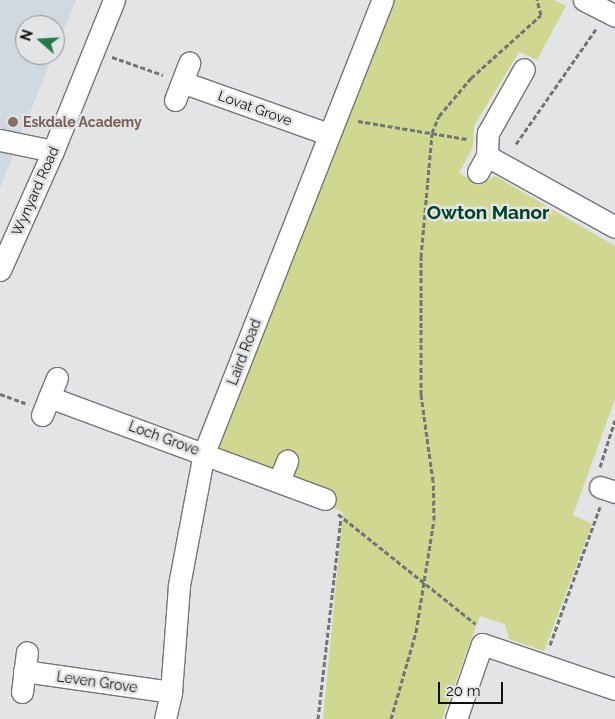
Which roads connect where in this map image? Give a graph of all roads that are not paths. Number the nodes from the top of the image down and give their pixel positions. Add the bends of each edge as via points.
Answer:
1 (114, 0) edge
2 (382, 0) edge
3 (584, 0) edge
4 (607, 20) edge
5 (524, 69) dead end
6 (182, 82) road end
7 (332, 126) junction
8 (0, 140) edge
9 (54, 151) junction
10 (615, 227) edge
11 (0, 270) edge
12 (57, 378) dead end
13 (204, 452) junction
14 (287, 461) dead end
15 (279, 482) junction
16 (325, 499) dead end
17 (24, 672) dead end
18 (615, 688) edge
19 (171, 692) junction
20 (165, 719) edge
21 (456, 719) edge

1 - 9 street, Wynyard Road
2 - 7 street, Laird Road
3 - 4 street
5 - 10 street via 488,133 484,157
6 - 7 street, Lovat Grove
7 - 13 street, Laird Road
8 - 9 street
9 - 11 street, Wynyard Road
12 - 13 street, Loch Grove via 46,406
13 - 15 street, Loch Grove
13 - 19 street, Laird Road via 179,585
14 - 15 street
15 - 16 street, Loch Grove
17 - 19 street, Leven Grove
18 - 21 street via 543,664 484,638
19 - 20 street, Laird Road

